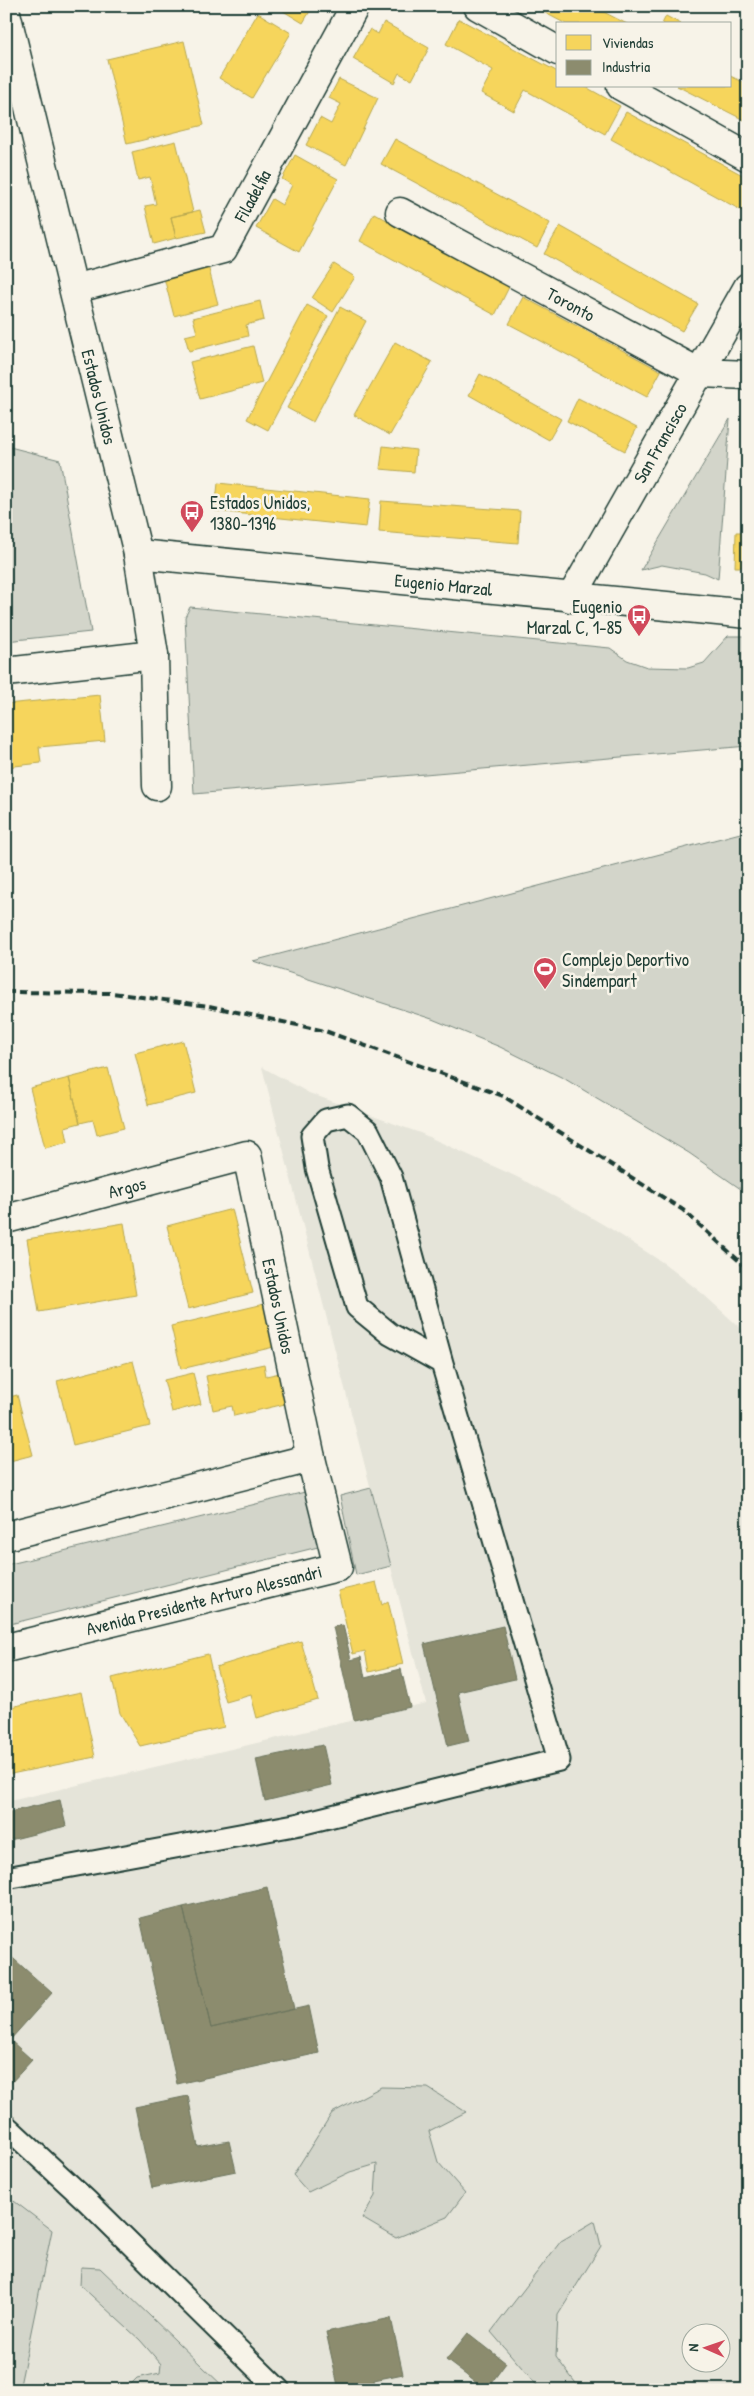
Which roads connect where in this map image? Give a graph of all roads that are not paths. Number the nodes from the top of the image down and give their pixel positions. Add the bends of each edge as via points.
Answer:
1 (355, 6) edge
2 (478, 6) edge
3 (6, 13) edge
4 (556, 50) edge
5 (625, 88) edge
6 (748, 157) edge
7 (400, 212) dead end
8 (748, 287) edge
9 (74, 289) junction
10 (700, 373) junction
11 (748, 375) edge
12 (138, 554) junction
13 (571, 598) junction
14 (748, 614) edge
15 (154, 655) junction
16 (6, 672) edge
17 (157, 786) dead end
18 (247, 1155) joint
19 (6, 1219) edge
20 (442, 1363) junction
21 (311, 1458) junction
22 (6, 1536) edge
23 (6, 1648) edge
24 (6, 1878) edge
25 (6, 2126) edge
26 (279, 2390) edge

1 - 9 street, Filadelfia via 224,249
2 - 4 street
3 - 9 street, Estados Unidos
5 - 6 street
7 - 10 street, Toronto
8 - 10 street, San Francisco
9 - 12 street, Estados Unidos
10 - 11 street, Toronto
10 - 13 street, San Francisco
12 - 13 street, Eugenio Marzal
12 - 15 street, Estados Unidos
13 - 14 street, Eugenio Marzal
15 - 16 street
15 - 17 street, Estados Unidos
18 - 19 street, Argos
18 - 21 street, Estados Unidos
20 - 20 lane via 391,1177 368,1131 348,1115 326,1120 312,1136 317,1168 358,1306 390,1334
20 - 24 lane via 559,1760 300,1824
21 - 22 street
21 - 23 street, Avenida Presidente Arturo Alessandri via 338,1567
25 - 26 lane

